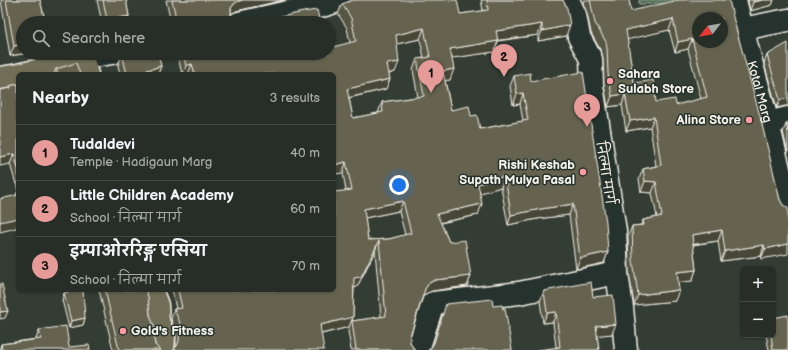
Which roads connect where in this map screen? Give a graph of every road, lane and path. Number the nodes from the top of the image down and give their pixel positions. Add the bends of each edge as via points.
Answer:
1 (342, 0) edge
2 (568, 0) edge
3 (735, 0) edge
4 (270, 16) edge
5 (788, 20) edge
6 (742, 29) junction
7 (97, 60) edge
8 (84, 66) edge
9 (31, 72) edge
10 (16, 75) edge
11 (0, 78) edge
12 (778, 120) edge
13 (788, 207) edge
14 (617, 273) junction
15 (152, 292) edge
16 (163, 350) edge
17 (418, 350) edge
18 (626, 350) edge

1 - 4 street
2 - 14 street, निल्मा मार्ग via 575,15 579,37 591,59 592,86 615,231
3 - 6 street, Kotal Marg
5 - 6 street
6 - 12 street, Kotal Marg
7 - 8 street
8 - 9 main road
10 - 11 main road
12 - 13 street, Kotal Marg
14 - 17 street via 519,293 433,303
14 - 18 street, निल्मा मार्ग
15 - 16 main road via 164,338

